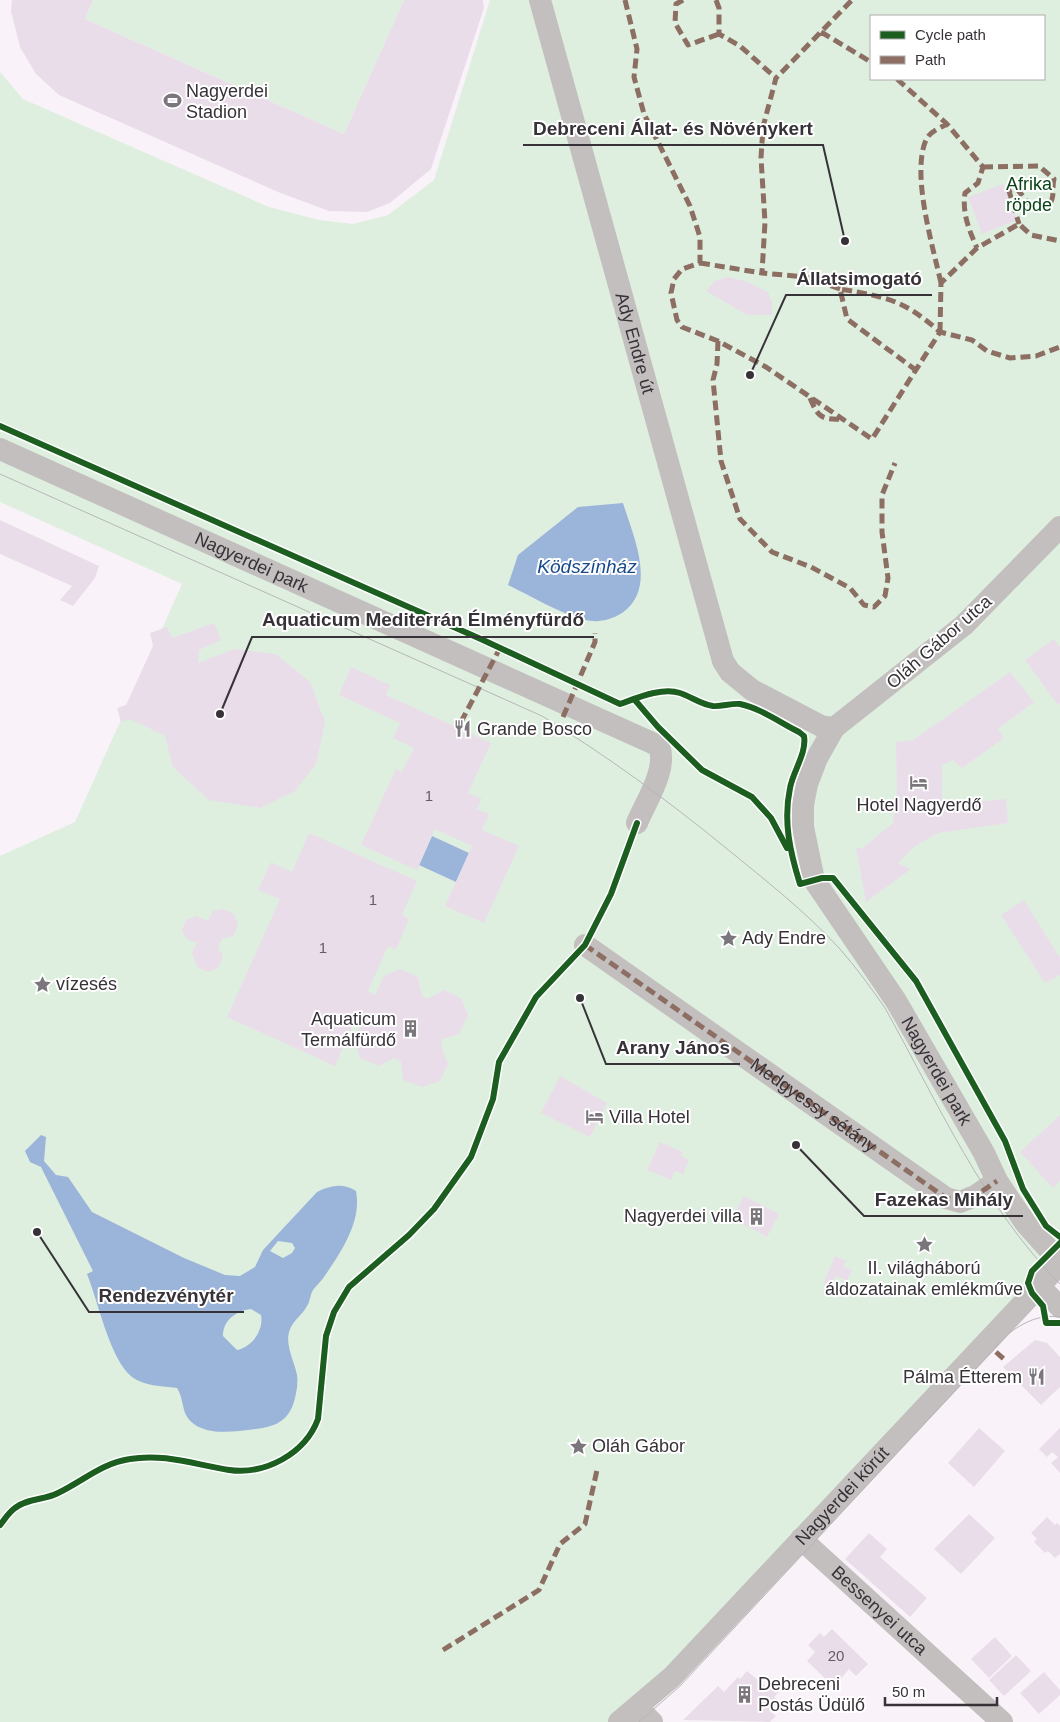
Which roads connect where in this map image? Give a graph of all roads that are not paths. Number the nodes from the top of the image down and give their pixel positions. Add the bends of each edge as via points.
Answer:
1 (540, 0) edge
2 (0, 449) edge
3 (1060, 527) edge
4 (834, 728) junction
5 (637, 823) dead end
6 (585, 944) dead end
7 (997, 1181) junction
8 (1060, 1263) edge
9 (1039, 1286) junction
10 (1060, 1307) edge
11 (801, 1539) junction
12 (645, 1715) edge
13 (619, 1722) edge
14 (1002, 1722) edge

1 - 4 street, Ady Endre út via 723,661 741,682 820,726
2 - 5 street, Nagyerdei park via 659,746 663,755 660,768
3 - 4 street, Oláh Gábor utca via 964,625
4 - 7 street, Nagyerdei park via 816,758 806,784 803,805 806,847 814,880 896,1001
6 - 7 street, Medgyessy sétány via 946,1198 960,1202
7 - 8 street, Nagyerdei park via 1026,1224
8 - 9 street, Nagyerdei körút
9 - 10 street
9 - 11 street, Nagyerdei körút
11 - 12 street, Nagyerdei körút via 672,1677
11 - 14 street, Bessenyei utca
12 - 13 street, Nagyerdei körút

